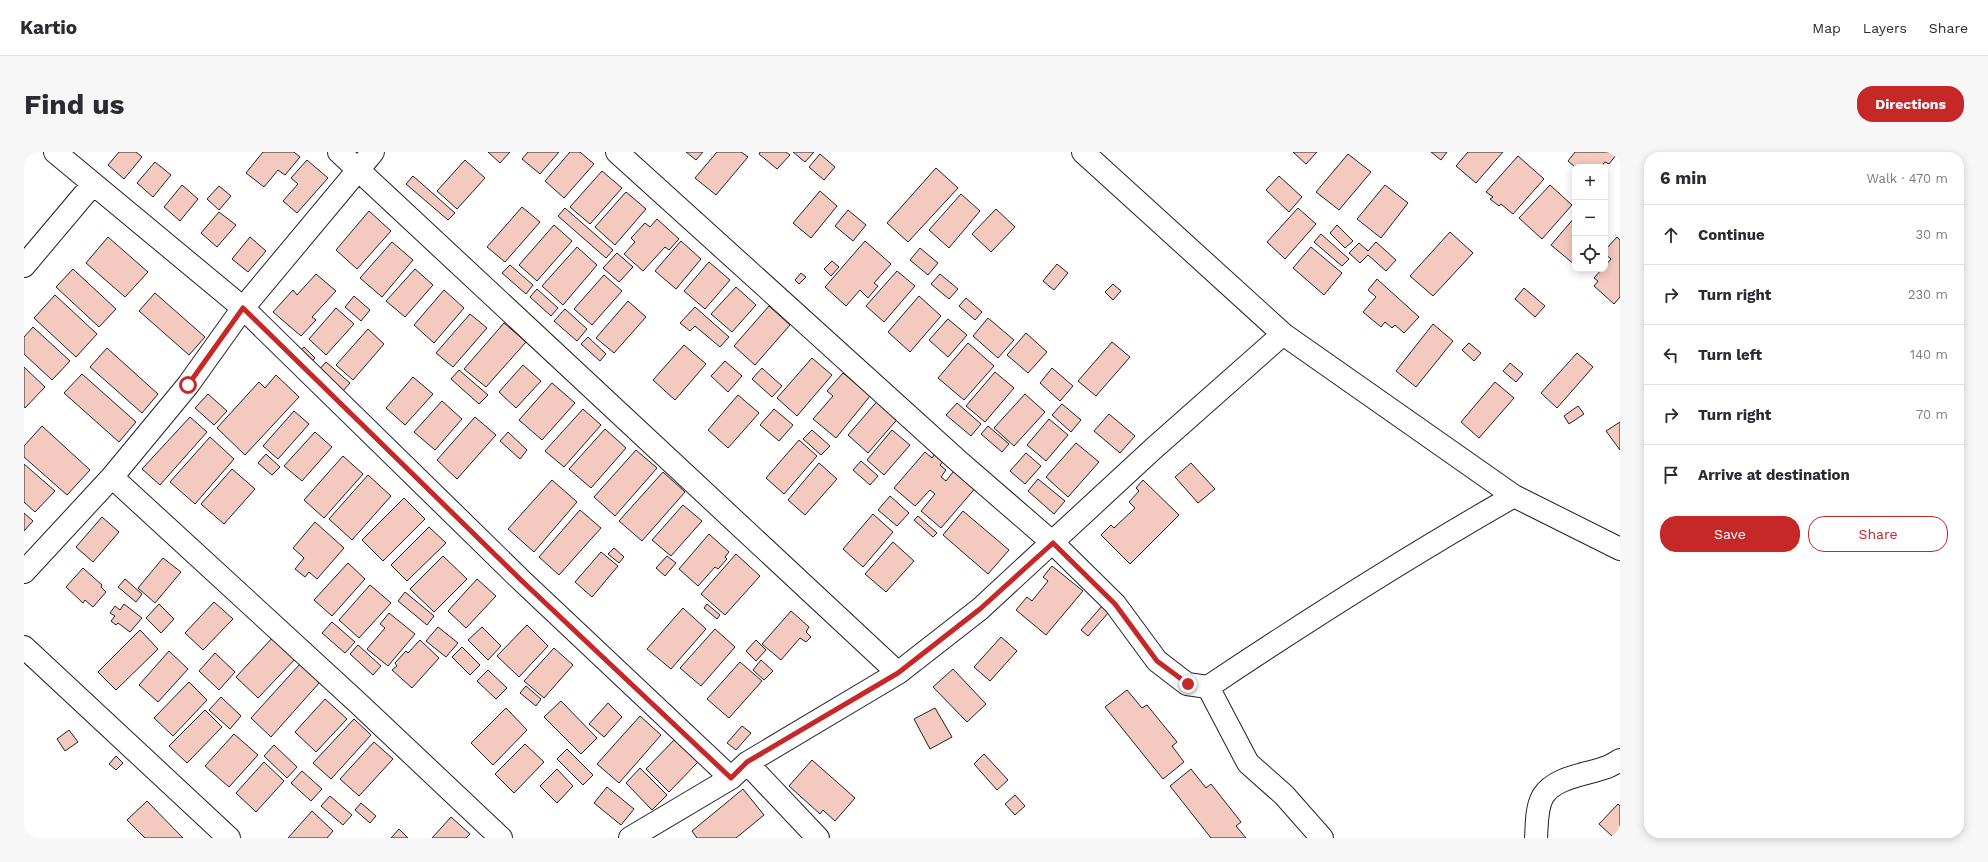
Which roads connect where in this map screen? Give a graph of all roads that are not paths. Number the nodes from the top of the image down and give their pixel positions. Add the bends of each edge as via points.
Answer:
1 (56, 152) edge
2 (339, 152) edge
3 (373, 152) edge
4 (617, 152) edge
5 (1083, 152) edge
6 (357, 169) junction
7 (93, 184) junction
8 (24, 266) edge
9 (243, 308) junction
10 (1284, 334) junction
11 (112, 477) junction
12 (1514, 496) junction
13 (1053, 543) junction
14 (1620, 550) edge
15 (24, 572) edge
16 (24, 647) edge
17 (898, 673) junction
18 (1208, 687) junction
19 (1620, 760) edge
20 (747, 762) junction
21 (731, 778) junction
22 (229, 838) edge
23 (501, 838) edge
24 (630, 838) edge
25 (818, 838) edge
26 (1322, 838) edge
27 (1536, 838) edge

1 - 7 street
2 - 6 street
3 - 6 street
4 - 13 street via 956,459
5 - 10 street
6 - 9 street
6 - 17 street
7 - 8 street
7 - 9 street
9 - 11 street via 188,385
9 - 21 street via 522,581
10 - 12 street
10 - 13 street via 1142,459
11 - 15 street
11 - 23 street
12 - 14 street
12 - 18 street via 1401,562
13 - 17 street via 980,609
13 - 18 street via 1115,604 1157,661 1188,684
16 - 22 street
17 - 20 street
18 - 26 street via 1248,763 1284,795
19 - 27 street via 1605,768 1554,785 1543,795 1538,809
20 - 21 street
20 - 25 street
21 - 24 street

